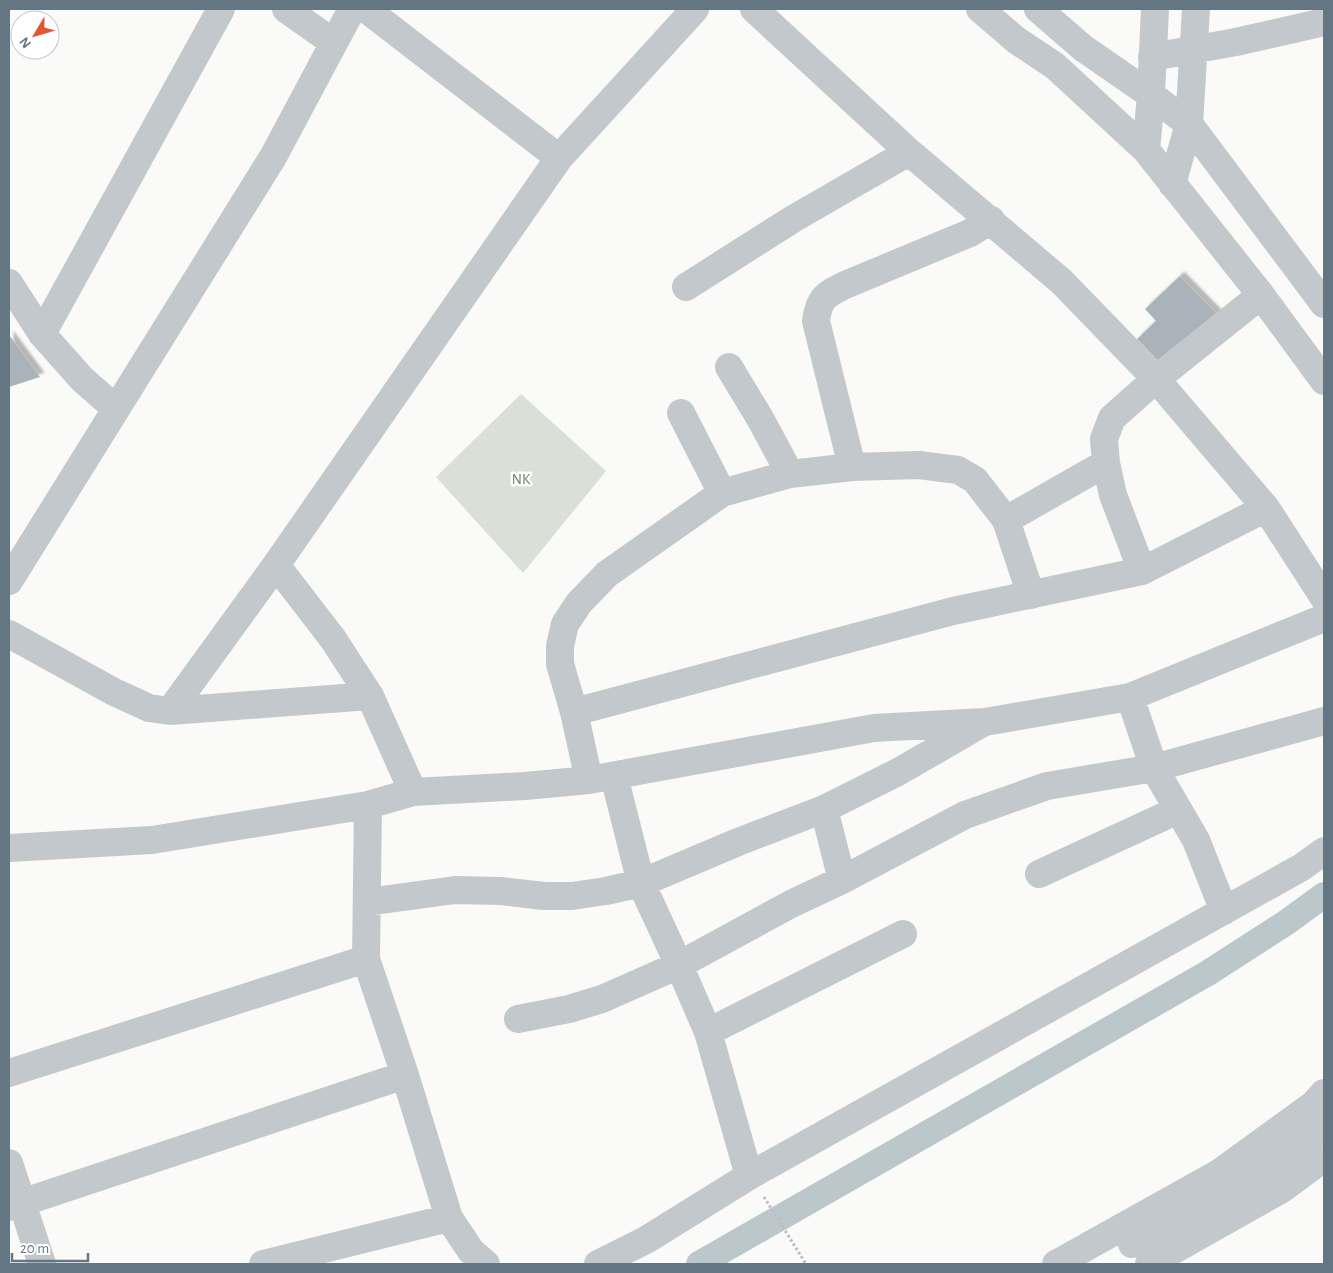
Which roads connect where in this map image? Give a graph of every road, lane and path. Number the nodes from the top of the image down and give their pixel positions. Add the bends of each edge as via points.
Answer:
1 (221, 9) edge
2 (286, 9) edge
3 (352, 9) edge
4 (366, 9) edge
5 (695, 9) edge
6 (754, 9) edge
7 (980, 9) edge
8 (1038, 9) edge
9 (1155, 9) edge
10 (1196, 9) edge
11 (1324, 22) edge
12 (334, 43) junction
13 (1194, 50) junction
14 (1152, 57) junction
15 (1152, 95) junction
16 (1189, 124) junction
17 (1146, 150) junction
18 (909, 152) junction
19 (559, 158) junction
20 (1172, 184) junction
21 (991, 220) junction
22 (9, 282) edge
23 (686, 287) dead end
24 (1261, 295) junction
25 (1324, 304) edge
26 (42, 334) junction
27 (730, 368) dead end
28 (1156, 379) junction
29 (1324, 381) edge
30 (115, 408) junction
31 (681, 413) dead end
32 (1106, 463) junction
33 (852, 467) junction
34 (790, 474) junction
35 (722, 493) junction
36 (1266, 508) junction
37 (1006, 520) junction
38 (276, 566) junction
39 (1142, 571) junction
40 (9, 581) edge
41 (1031, 595) junction
42 (1324, 598) edge
43 (1324, 618) edge
44 (9, 634) edge
45 (370, 696) junction
46 (1130, 697) junction
47 (170, 711) junction
48 (574, 712) junction
49 (1324, 721) edge
50 (985, 722) junction
51 (1154, 768) junction
52 (601, 778) junction
53 (413, 792) junction
54 (368, 805) junction
55 (824, 809) junction
56 (1178, 810) junction
57 (9, 848) edge
58 (1324, 851) edge
59 (1039, 874) dead end
60 (842, 880) junction
61 (641, 883) junction
62 (367, 902) junction
63 (1224, 911) junction
64 (904, 934) dead end
65 (366, 958) junction
66 (679, 965) junction
67 (518, 1020) dead end
68 (708, 1032) junction
69 (9, 1073) edge
70 (405, 1075) junction
71 (1324, 1092) edge
72 (1324, 1126) edge
73 (1324, 1158) edge
74 (9, 1163) edge
75 (754, 1183) junction
76 (15, 1205) edge
77 (449, 1218) junction
78 (42, 1264) edge
79 (263, 1264) edge
80 (486, 1264) edge
81 (598, 1264) edge
82 (806, 1264) edge
83 (1056, 1264) edge
84 (1093, 1264) edge
85 (1149, 1264) edge

1 - 26 street
2 - 12 street
3 - 12 street
4 - 19 street
5 - 19 street
6 - 18 street
7 - 17 street via 1016,40 1055,66
8 - 15 street via 1083,48
9 - 14 street
10 - 13 street
11 - 13 street
12 - 30 street via 273,157
13 - 14 street
13 - 16 street
14 - 15 street
15 - 16 street
15 - 17 street
16 - 20 street
16 - 25 street
17 - 20 street
18 - 21 street
18 - 23 street via 793,219
19 - 38 street
20 - 24 street
21 - 28 street via 1062,282
21 - 33 street via 970,234 845,285 827,294 818,306 816,321
22 - 26 street
24 - 28 street
24 - 29 street
26 - 30 street via 82,379
27 - 34 street
28 - 32 street via 1112,418 1104,438
28 - 36 street
30 - 40 street
31 - 35 street
32 - 37 street
32 - 39 street via 1113,495
33 - 34 street
33 - 37 street via 919,466 958,470 975,480
34 - 35 street
35 - 48 street via 607,574 579,603 565,624 560,646 560,664
36 - 39 street
36 - 42 street
37 - 41 street
38 - 45 street via 333,639
38 - 47 street
39 - 41 street
41 - 48 street via 953,611
43 - 46 street
44 - 47 street via 114,692 148,708
45 - 47 street
45 - 53 street
46 - 50 street
46 - 51 street
48 - 52 street
49 - 51 street
50 - 52 street via 874,728
50 - 55 street via 898,772
51 - 56 street
51 - 60 street via 1047,786 965,816
52 - 53 street
52 - 61 street
53 - 54 street
54 - 57 street via 152,840
54 - 62 street
55 - 60 street
55 - 61 street
56 - 59 street
56 - 63 street via 1196,840
58 - 63 street via 1302,868
60 - 66 street
61 - 62 street via 572,896 455,890
61 - 66 street
62 - 65 street
63 - 75 street
64 - 68 street
65 - 69 street
65 - 70 street
66 - 67 street via 602,999
66 - 68 street
68 - 75 street
70 - 76 street
70 - 77 street
71 - 83 street via 1314,1104 1219,1173
72 - 84 street via 1235,1188
73 - 85 street via 1282,1189
74 - 76 street
75 - 81 street
75 - 82 path
76 - 78 street
77 - 79 street
77 - 80 street via 471,1251

